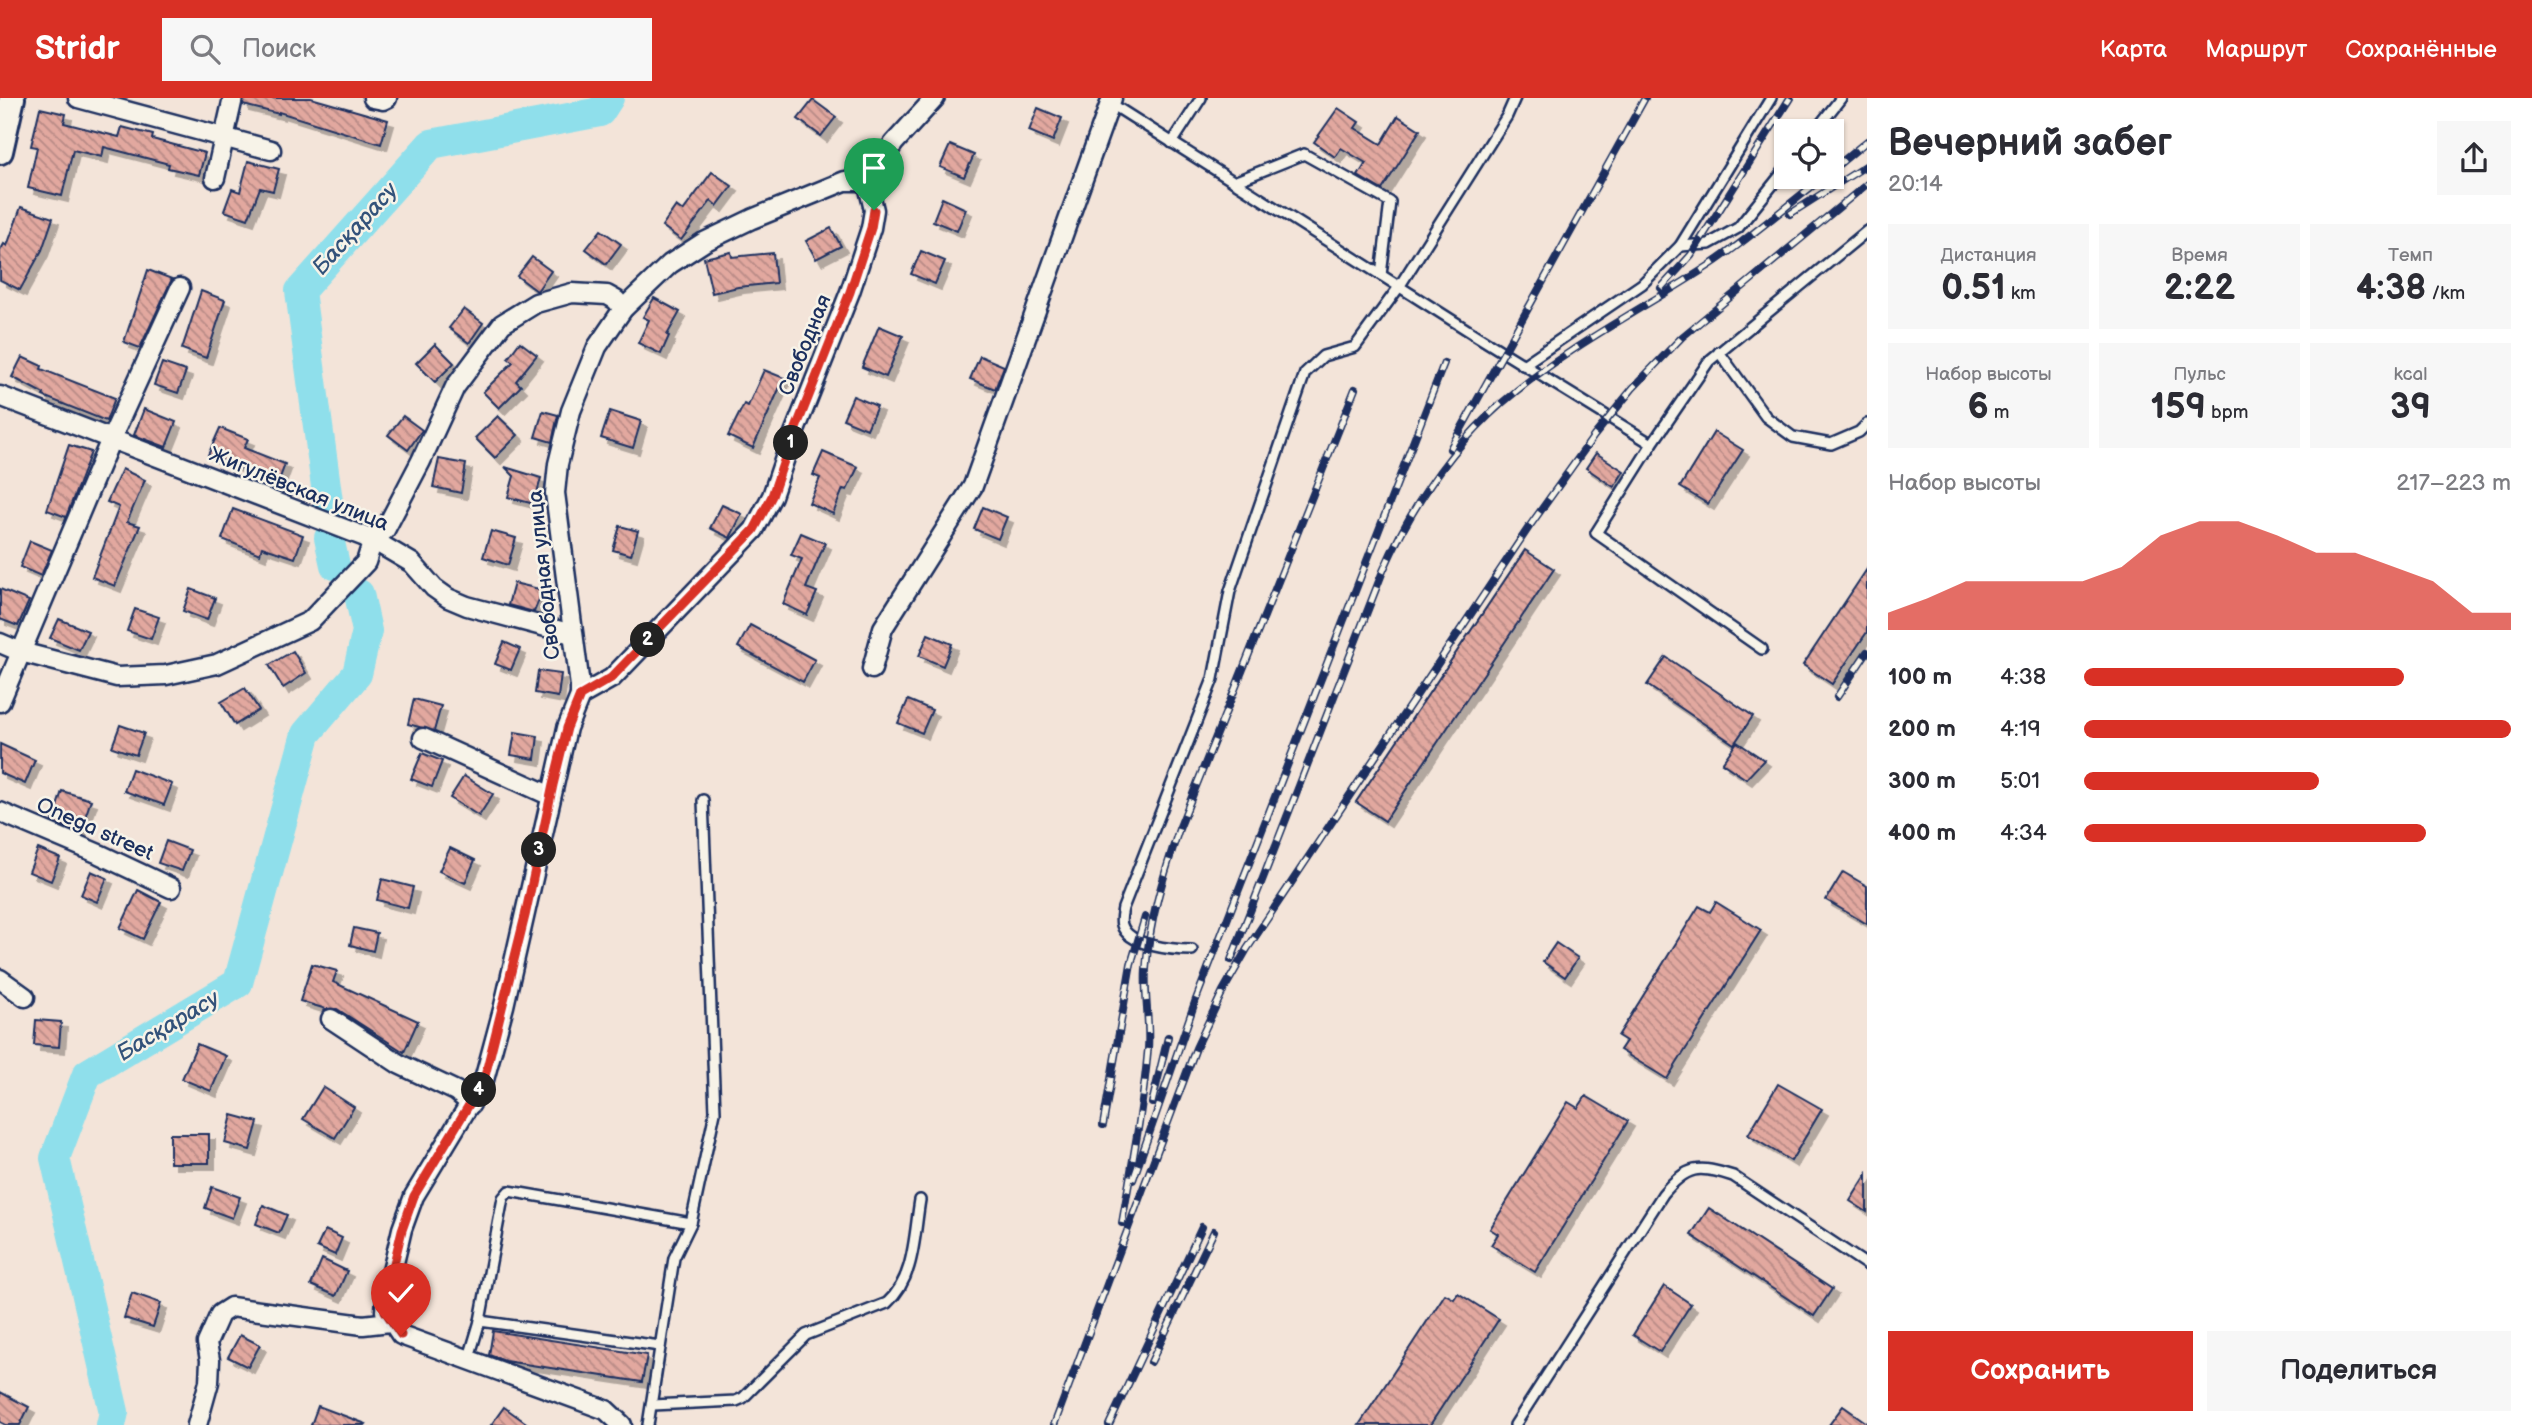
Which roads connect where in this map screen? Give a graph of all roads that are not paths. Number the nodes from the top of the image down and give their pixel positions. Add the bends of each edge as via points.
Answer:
1 (12, 98) edge
2 (78, 98) edge
3 (233, 98) edge
4 (373, 98) edge
5 (387, 98) edge
6 (935, 98) edge
7 (1201, 98) edge
8 (1515, 98) edge
9 (1772, 98) edge
10 (1841, 98) edge
11 (1111, 100) edge
12 (1824, 119) edge
13 (224, 138) junction
14 (1172, 142) junction
15 (271, 150) dead end
16 (0, 151) edge
17 (215, 177) dead end
18 (867, 181) junction
19 (1234, 182) junction
20 (1774, 183) edge
21 (1867, 231) edge
22 (1680, 246) junction
23 (1381, 275) junction
24 (1399, 287) junction
25 (180, 288) dead end
26 (623, 309) junction
27 (1719, 352) junction
28 (1523, 365) junction
29 (0, 396) edge
30 (1867, 424) edge
31 (111, 439) junction
32 (1652, 444) junction
33 (373, 540) junction
34 (572, 634) junction
35 (0, 643) edge
36 (1762, 649) dead end
37 (21, 652) junction
38 (872, 669) dead end
39 (580, 696) junction
40 (0, 702) edge
41 (423, 737) dead end
42 (551, 796) junction
43 (703, 800) dead end
44 (0, 812) edge
45 (171, 888) dead end
46 (1192, 950) dead end
47 (0, 979) edge
48 (25, 997) dead end
49 (331, 1019) dead end
50 (471, 1104) junction
51 (920, 1200) dead end
52 (691, 1223) junction
53 (1867, 1265) edge
54 (480, 1321) junction
55 (390, 1322) junction
56 (660, 1346) junction
57 (468, 1361) junction
58 (653, 1405) junction
59 (197, 1425) edge
60 (622, 1425) edge
61 (649, 1425) edge
62 (1516, 1425) edge

1 - 16 street
2 - 13 street
3 - 13 street
4 - 5 street
6 - 18 street
7 - 14 lane
8 - 24 lane
9 - 22 lane
10 - 12 lane
11 - 14 lane
11 - 38 street via 973,486 883,628
13 - 15 street
13 - 17 street
14 - 19 lane
18 - 26 street, Свободная улица via 845,181 704,242 670,264
18 - 39 street, Свободная via 874,210 871,228 772,496 754,530 611,678
19 - 23 lane
19 - 23 lane via 1304,154 1390,202
20 - 22 lane via 1738,228 1709,244
21 - 27 lane
22 - 28 lane via 1642,284
23 - 24 lane
24 - 28 lane
24 - 46 lane via 1355,347 1323,356 1305,373 1230,591 1213,679 1123,908 1121,923 1128,936 1167,950
25 - 31 street
26 - 33 street via 607,295 572,293 536,303 502,324 454,387 385,530
26 - 34 street, Свободная улица via 597,347 571,411 558,464 555,494
27 - 30 lane via 1766,417 1793,437 1831,444
27 - 32 lane
28 - 32 lane
29 - 31 street, Жигулёвская улица
31 - 33 street, Жигулёвская улица
31 - 37 street
32 - 36 lane via 1596,533
33 - 34 street, Жигулёвская улица via 412,564 448,598
33 - 37 street via 366,562 310,621 217,664 166,675 117,677
34 - 39 street, Свободная улица
35 - 37 street
37 - 40 street
39 - 42 street, Свободная улица via 567,728
41 - 42 street
42 - 50 street, Свободная улица via 504,1006 484,1080
43 - 52 lane via 715,1112
44 - 45 street, Onega street
47 - 48 street
49 - 50 street via 399,1065 456,1091
50 - 55 street, Свободная улица via 414,1196 386,1297
51 - 58 lane via 909,1267 898,1294 887,1303 806,1335 743,1398
52 - 54 lane via 509,1191 503,1198
52 - 56 lane via 674,1258
53 - 62 lane via 1733,1176 1695,1169 1677,1177
54 - 56 lane
54 - 57 lane
55 - 57 street via 401,1335
55 - 59 street via 363,1325 231,1307 220,1314 207,1343 209,1382
56 - 58 lane
57 - 60 street via 606,1410
58 - 61 lane

